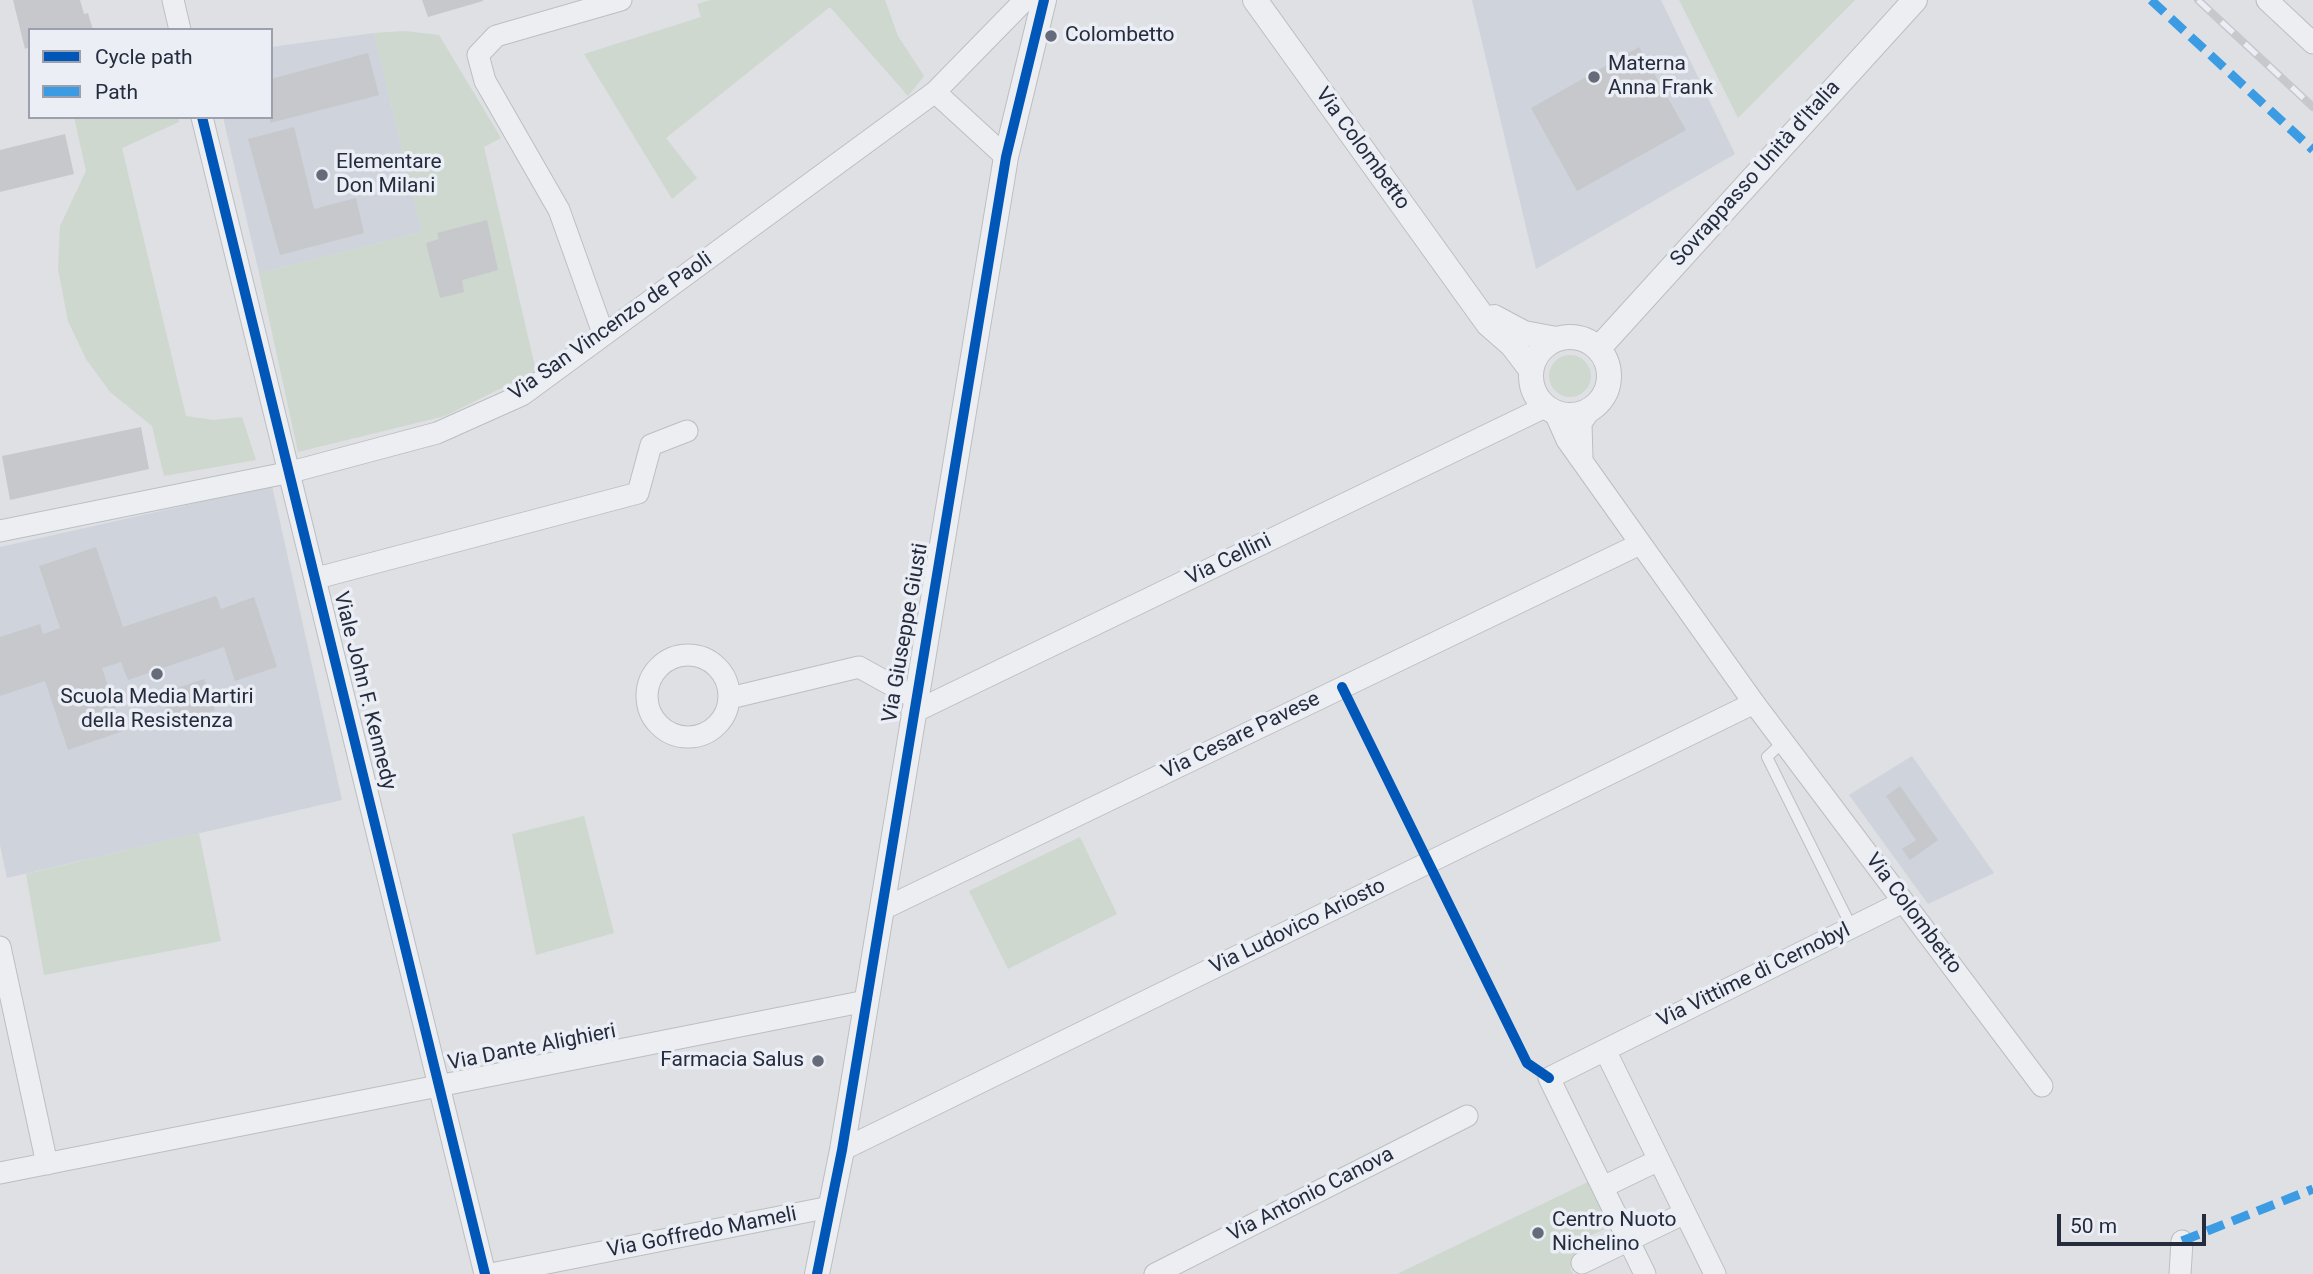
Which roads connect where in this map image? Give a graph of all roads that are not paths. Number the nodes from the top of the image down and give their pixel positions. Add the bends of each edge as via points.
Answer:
1 (173, 0) edge
2 (621, 0) edge
3 (1025, 0) edge
4 (1044, 0) edge
5 (1255, 0) edge
6 (1914, 0) edge
7 (2267, 0) edge
8 (180, 28) edge
9 (2313, 43) edge
10 (935, 92) junction
11 (203, 119) edge
12 (1006, 157) junction
13 (1469, 297) junction
14 (603, 333) junction
15 (1556, 339) junction
16 (1598, 349) junction
17 (1531, 370) junction
18 (1550, 410) junction
19 (1590, 410) junction
20 (687, 430) dead end
21 (1582, 461) junction
22 (291, 472) junction
23 (0, 531) edge
24 (1640, 544) junction
25 (317, 578) junction
26 (730, 698) dead end
27 (1754, 703) junction
28 (913, 706) junction
29 (1783, 742) junction
30 (1903, 902) junction
31 (881, 910) junction
32 (1852, 928) junction
33 (0, 947) edge
34 (866, 1002) junction
35 (1605, 1050) junction
36 (440, 1086) junction
37 (2042, 1086) dead end
38 (1467, 1116) dead end
39 (842, 1150) junction
40 (1659, 1160) junction
41 (47, 1164) junction
42 (0, 1173) edge
43 (1603, 1187) junction
44 (830, 1207) junction
45 (1685, 1213) junction
46 (1629, 1240) junction
47 (2182, 1241) dead end
48 (1582, 1263) dead end
49 (485, 1274) edge
50 (491, 1274) edge
51 (817, 1274) edge
52 (1155, 1274) edge
53 (1645, 1274) edge
54 (1715, 1274) edge
55 (2180, 1274) edge

1 - 8 street
2 - 14 street via 496,36 478,55 485,81 559,211
3 - 10 street, Via San Vincenzo de Paoli
4 - 12 street, Via Giuseppe Giusti
5 - 13 street, Via Colombetto
6 - 16 street, Sovrappasso Unità d'Italia
7 - 9 street
10 - 12 street
10 - 14 street, Via San Vincenzo de Paoli
11 - 22 street, Viale John F. Kennedy
12 - 28 street, Via Giuseppe Giusti
13 - 15 street, Via Colombetto via 1507,325
13 - 17 street, Via Colombetto
14 - 22 street, Via San Vincenzo de Paoli via 522,395 498,406 437,433
15 - 16 street, Via Colombetto via 1583,339
15 - 17 street via 1542,348
16 - 19 street via 1609,376 1604,396
17 - 18 street, Via Colombetto via 1533,390
18 - 19 street via 1579,415
18 - 21 street, Via Colombetto
18 - 28 street, Via Cellini
19 - 21 street via 1581,423
20 - 25 street, Viale John F. Kennedy via 651,445 638,493
21 - 24 street, Via Colombetto
22 - 23 street, Via San Vincenzo de Paoli
22 - 25 street, Viale John F. Kennedy
24 - 27 street, Via Colombetto
24 - 31 street, Via Cesare Pavese
25 - 36 street, Viale John F. Kennedy
26 - 28 street via 859,667
27 - 29 street, Via Colombetto
27 - 39 street, Via Ludovico Ariosto
28 - 31 street, Via Giuseppe Giusti
29 - 30 street, Via Colombetto
29 - 32 lane via 1767,757
30 - 32 street, Via Vittime di Cernobyl
30 - 37 street, Via Colombetto
31 - 34 street, Via Giuseppe Giusti
32 - 35 street, Via Vittime di Cernobyl
33 - 41 street
34 - 36 street, Via Dante Alighieri
34 - 39 street, Via Giuseppe Giusti
35 - 40 street
35 - 43 street, Via Vittime di Cernobyl via 1549,1078
36 - 41 street, Via Dante Alighieri
36 - 49 street, Viale John F. Kennedy
38 - 52 street, Via Antonio Canova
39 - 44 street, Via Giuseppe Giusti
40 - 43 street
40 - 45 street
41 - 42 street, Via Dante Alighieri
43 - 46 street, Via Vittime di Cernobyl
44 - 50 street, Via Goffredo Mameli
44 - 51 street, Via Giuseppe Giusti
45 - 46 street
45 - 54 street
46 - 48 street
46 - 53 street, Via Vittime di Cernobyl
47 - 55 street

